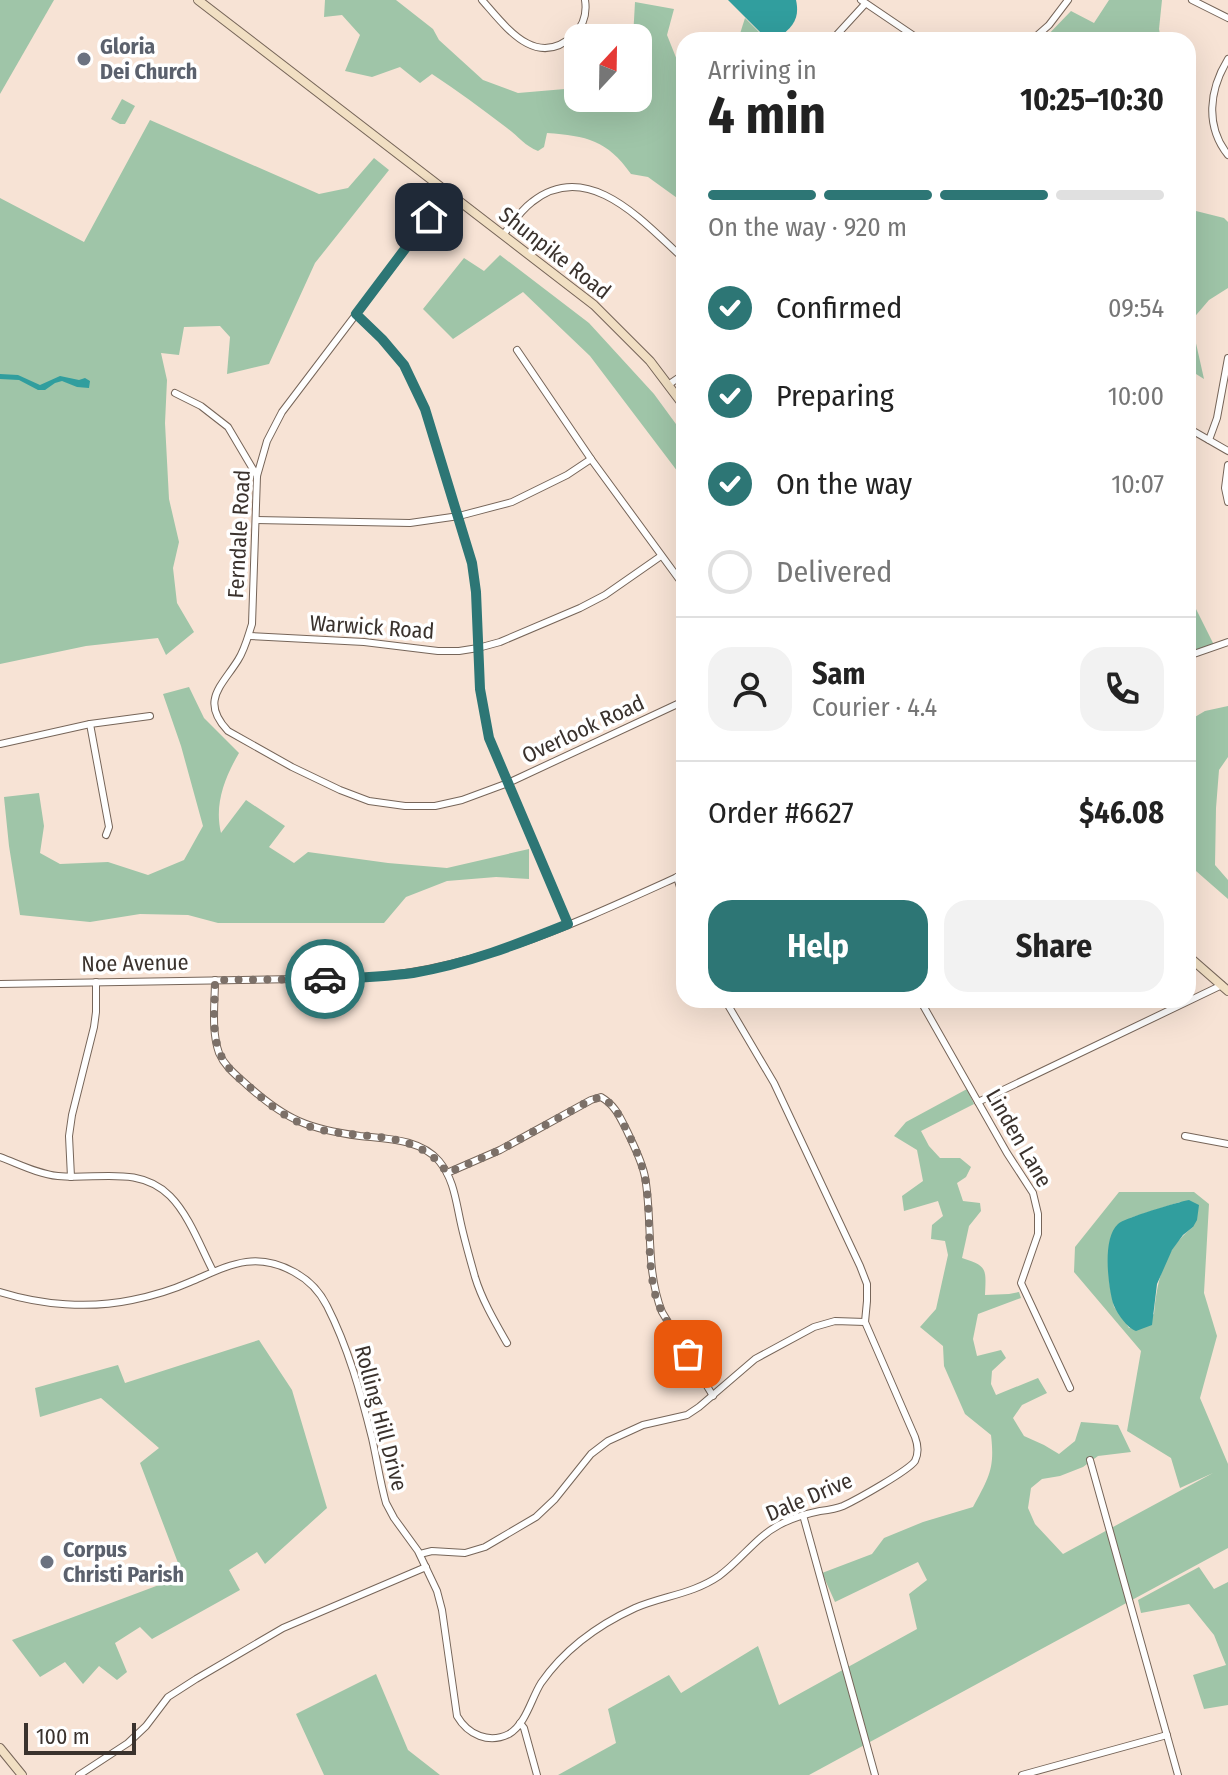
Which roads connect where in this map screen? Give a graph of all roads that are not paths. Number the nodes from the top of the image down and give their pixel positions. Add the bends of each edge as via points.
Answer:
1 (198, 0) edge
2 (482, 0) edge
3 (585, 0) edge
4 (1068, 0) edge
5 (1192, 0) edge
6 (863, 2) edge
7 (1228, 18) edge
8 (839, 32) edge
9 (908, 32) edge
10 (1041, 32) edge
11 (1228, 59) edge
12 (1228, 155) edge
13 (448, 193) junction
14 (503, 235) junction
15 (676, 252) edge
16 (356, 314) junction
17 (517, 350) dead end
18 (1228, 358) edge
19 (676, 380) edge
20 (668, 385) junction
21 (175, 393) dead end
22 (676, 396) edge
23 (1196, 433) edge
24 (1209, 440) junction
25 (1228, 451) edge
26 (591, 459) junction
27 (1228, 465) edge
28 (257, 476) junction
29 (1228, 502) edge
30 (459, 516) junction
31 (256, 520) junction
32 (661, 556) junction
33 (676, 576) edge
34 (249, 636) junction
35 (1228, 642) edge
36 (478, 648) junction
37 (1196, 653) edge
38 (676, 705) edge
39 (150, 716) dead end
40 (90, 724) junction
41 (228, 731) joint
42 (0, 744) edge
43 (508, 783) junction
44 (106, 835) dead end
45 (676, 878) edge
46 (568, 924) junction
47 (1196, 963) edge
48 (215, 980) junction
49 (96, 982) junction
50 (0, 984) edge
51 (1225, 988) edge
52 (1196, 1001) edge
53 (730, 1008) edge
54 (925, 1008) edge
55 (1182, 1008) edge
56 (978, 1102) junction
57 (1185, 1136) dead end
58 (1228, 1144) edge
59 (0, 1157) edge
60 (447, 1173) junction
61 (71, 1177) junction
62 (213, 1271) junction
63 (0, 1292) edge
64 (865, 1322) junction
65 (507, 1343) dead end
66 (1070, 1388) dead end
67 (713, 1396) junction
68 (1090, 1460) dead end
69 (803, 1515) junction
70 (420, 1554) junction
71 (426, 1567) junction
72 (520, 1723) junction
73 (1167, 1735) junction
74 (0, 1748) edge
75 (22, 1775) edge
76 (79, 1775) edge
77 (537, 1775) edge
78 (875, 1775) edge
79 (1022, 1775) edge
80 (1178, 1775) edge

1 - 13 main road, Shunpike Road
2 - 3 street via 514,36 542,48 575,34 585,17
4 - 10 street
5 - 7 street
6 - 8 street
6 - 9 street
11 - 12 street via 1211,109 1217,139
13 - 14 main road, Shunpike Road
13 - 16 street, Ferndale Road
14 - 15 street via 539,198 563,189 584,189 622,203
14 - 20 main road, Shunpike Road via 594,305
16 - 28 street, Ferndale Road via 282,412
16 - 30 street via 404,365 415,386
17 - 26 street
18 - 24 street
19 - 20 street
20 - 22 main road, Shunpike Road
21 - 28 street via 228,427
23 - 24 street
24 - 25 street
26 - 30 street via 512,502
26 - 32 street
27 - 29 street
28 - 31 street, Ferndale Road
30 - 31 street via 410,523
30 - 36 street via 472,563
31 - 34 street, Ferndale Road
32 - 33 street
32 - 36 street, Warwick Road via 580,608
34 - 36 street, Warwick Road via 438,651
34 - 41 street, Ferndale Road via 215,695 214,710
35 - 37 street
36 - 43 street via 489,738
38 - 43 street, Overlook Road
39 - 40 street
40 - 42 street
40 - 44 street via 109,827
41 - 43 street, Overlook Road via 369,801 435,806
43 - 46 street
45 - 46 street, Noe Avenue
46 - 48 street, Noe Avenue via 485,955 411,973
47 - 51 main road
48 - 49 street, Noe Avenue
48 - 60 street via 219,1053 230,1071 259,1096 312,1127 416,1145
49 - 50 street, Noe Avenue
49 - 61 street via 94,1027 69,1136
51 - 52 street
53 - 64 street, Dale Drive via 774,1083 860,1266 867,1284
54 - 56 street, Linden Lane
55 - 56 street
56 - 66 street, Linden Lane via 1033,1193 1038,1234 1021,1283
57 - 58 street
59 - 61 street via 38,1172
60 - 65 street via 476,1281
60 - 67 street via 591,1100 606,1100 619,1114 645,1178 657,1301
61 - 62 street via 127,1176 168,1194 182,1210
62 - 63 street, Rolling Hill Drive via 154,1295 115,1303 51,1303
62 - 70 street, Rolling Hill Drive via 263,1261 297,1274 318,1291 360,1393 386,1503
64 - 67 street via 814,1327 755,1359
64 - 69 street, Dale Drive via 915,1437 916,1458 844,1506
67 - 70 street via 687,1415 643,1425 608,1441 536,1517 485,1547
68 - 73 street
69 - 72 street, Dale Drive via 771,1529 708,1583 635,1608 588,1634 551,1670
69 - 78 street
70 - 71 street
71 - 72 street via 442,1610 457,1716 475,1735 490,1738 511,1733
71 - 76 street via 283,1628 196,1679 168,1697 128,1743
72 - 77 street
73 - 79 street
73 - 80 street
74 - 75 main road

